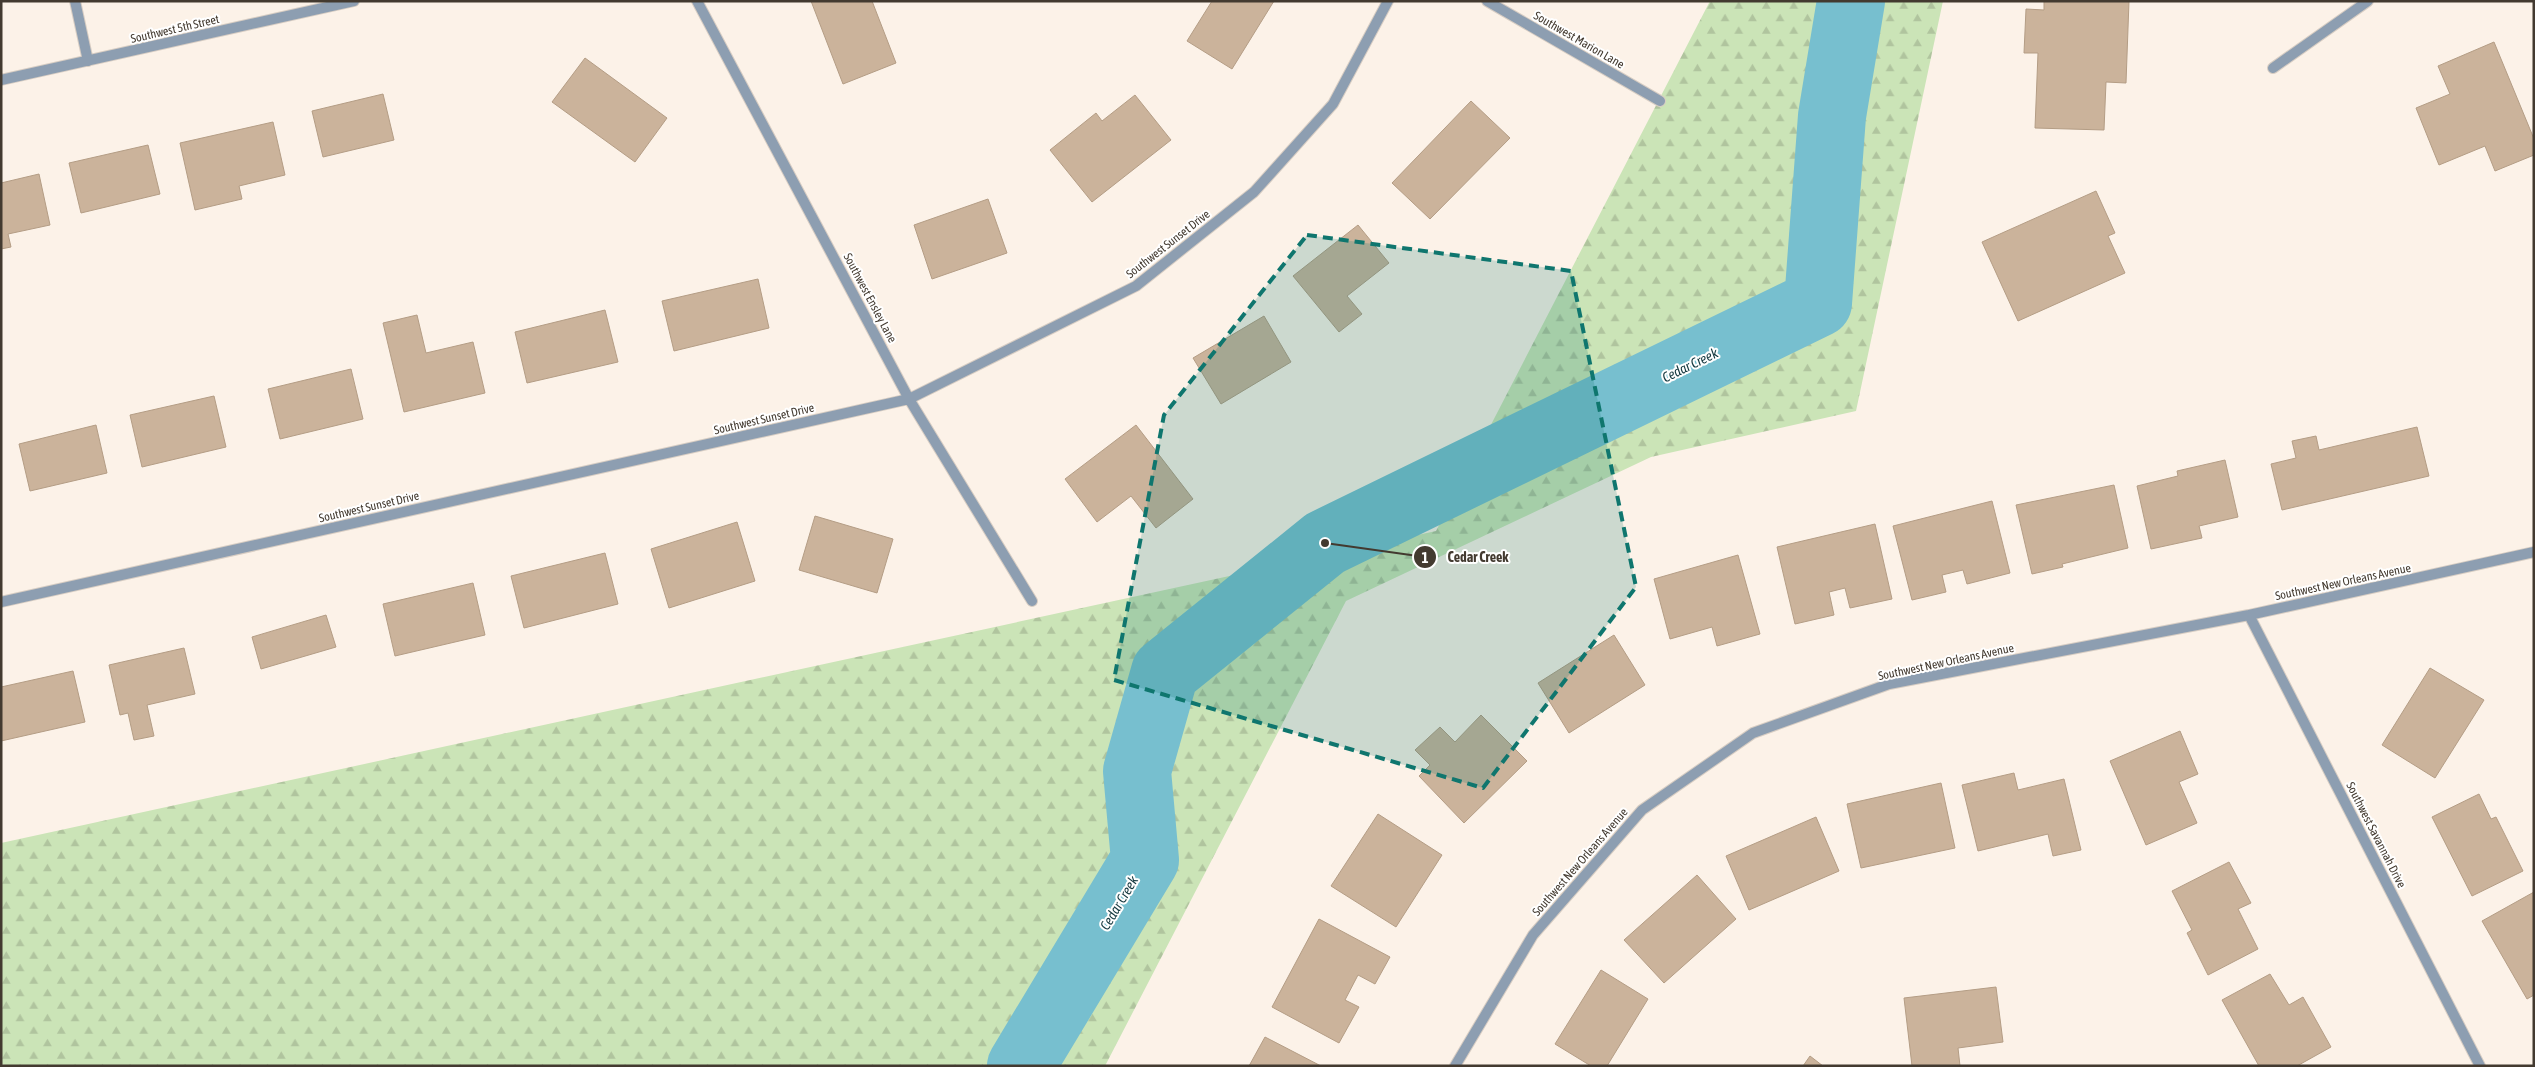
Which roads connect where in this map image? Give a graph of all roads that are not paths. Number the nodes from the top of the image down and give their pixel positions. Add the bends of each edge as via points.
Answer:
1 (75, 1) edge
2 (354, 1) edge
3 (697, 1) edge
4 (1388, 1) edge
5 (1487, 1) edge
6 (2368, 1) edge
7 (88, 61) junction
8 (2273, 68) dead end
9 (1, 80) edge
10 (1660, 101) dead end
11 (909, 399) junction
12 (2534, 552) edge
13 (1032, 601) dead end
14 (1, 602) edge
15 (2249, 615) junction
16 (1455, 1066) edge
17 (2480, 1066) edge

1 - 7 street
2 - 7 street, Southwest 5th Street
3 - 11 street, Southwest Ensley Lane
4 - 11 street, Southwest Sunset Drive via 1333,104 1254,192 1136,286
5 - 10 street, Southwest Marion Lane
6 - 8 street
7 - 9 street, Southwest 5th Street
11 - 13 street, Southwest Ensley Lane
11 - 14 street, Southwest Sunset Drive
12 - 15 street, Southwest New Orleans Avenue
15 - 16 street, Southwest New Orleans Avenue via 1888,684 1753,733 1642,810 1533,935
15 - 17 street, Southwest Savannah Drive

